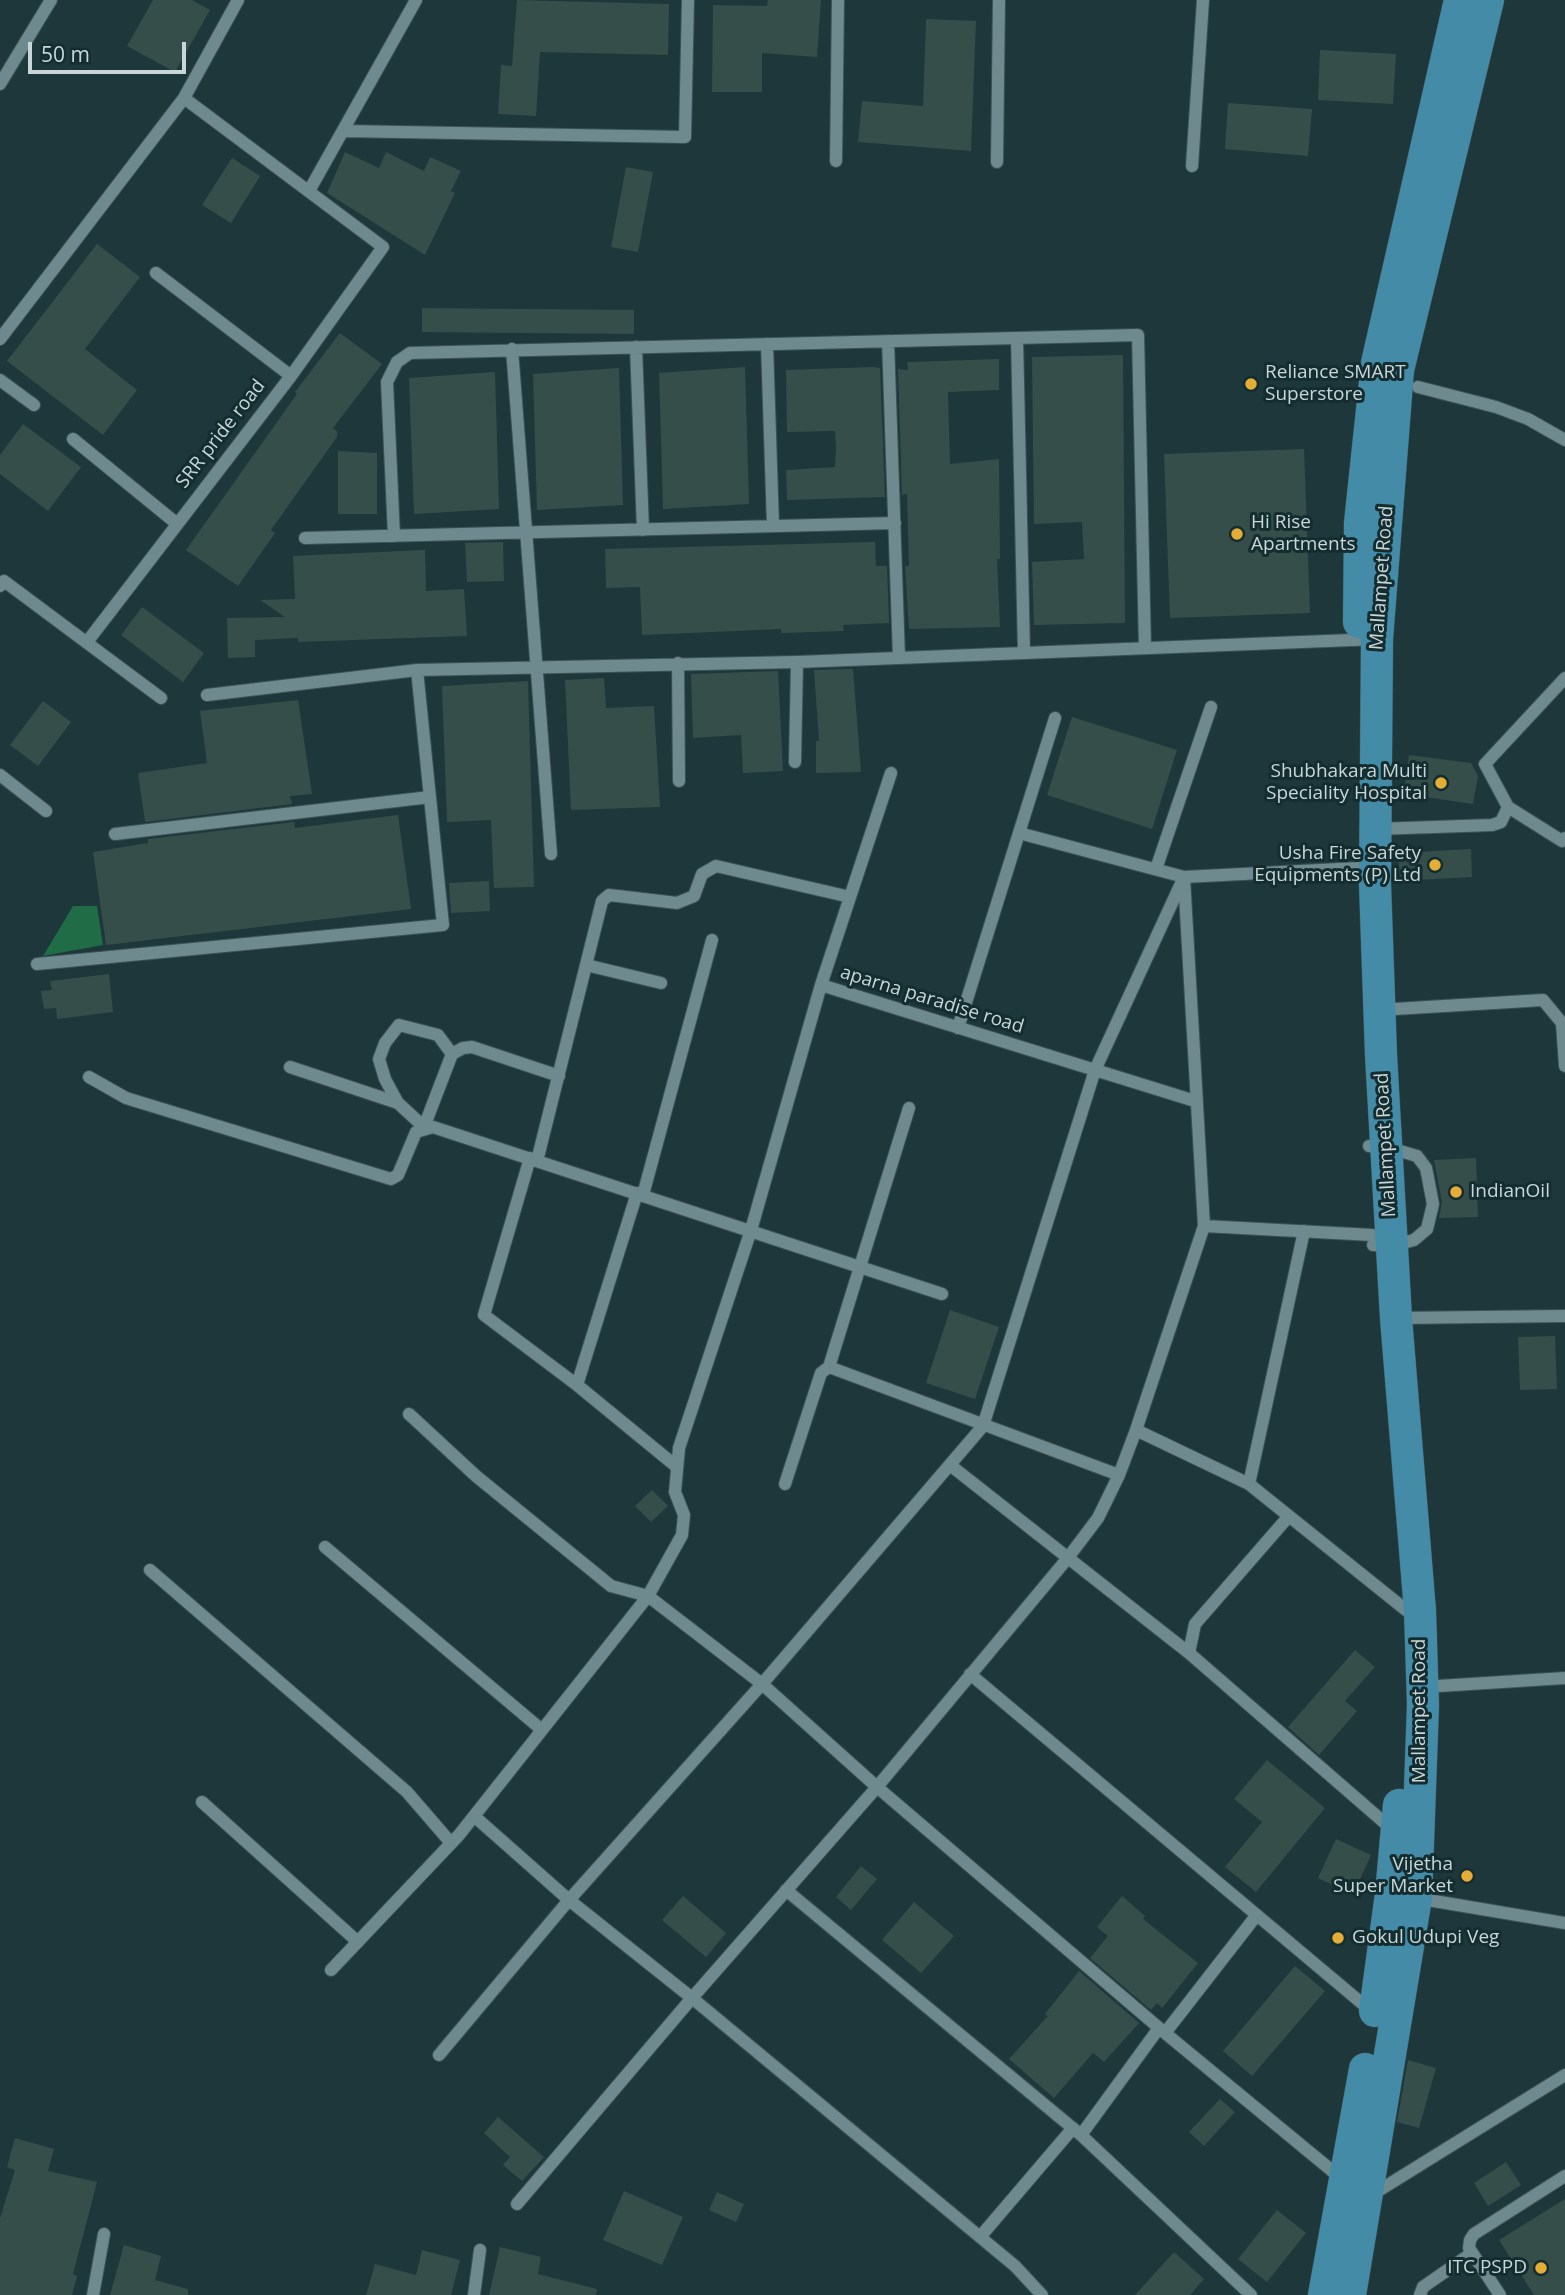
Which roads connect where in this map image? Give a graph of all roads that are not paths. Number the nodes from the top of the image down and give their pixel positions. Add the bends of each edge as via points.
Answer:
1 (51, 0) edge
2 (238, 0) edge
3 (416, 0) edge
4 (688, 0) edge
5 (838, 0) edge
6 (999, 0) edge
7 (1203, 0) edge
8 (1460, 0) edge
9 (1488, 0) edge
10 (0, 84) edge
11 (184, 97) junction
12 (343, 131) junction
13 (836, 160) dead end
14 (997, 162) dead end
15 (1192, 166) dead end
16 (309, 191) junction
17 (156, 273) dead end
18 (1017, 338) junction
19 (0, 340) edge
20 (888, 341) junction
21 (767, 344) junction
22 (636, 346) junction
23 (512, 349) junction
24 (291, 376) junction
25 (0, 380) edge
26 (1418, 387) dead end
27 (34, 405) dead end
28 (73, 439) dead end
29 (1565, 440) edge
30 (176, 523) junction
31 (895, 523) junction
32 (773, 526) junction
33 (643, 530) junction
34 (527, 532) junction
35 (394, 536) junction
36 (305, 538) dead end
37 (0, 586) edge
38 (1368, 639) junction
39 (87, 642) junction
40 (1145, 648) junction
41 (1024, 653) junction
42 (900, 658) junction
43 (797, 662) junction
44 (678, 663) junction
45 (537, 665) junction
46 (417, 670) junction
47 (1565, 678) edge
48 (206, 695) dead end
49 (161, 698) dead end
50 (1211, 707) dead end
51 (1055, 718) dead end
52 (795, 762) dead end
53 (891, 773) dead end
54 (0, 775) edge
55 (680, 781) dead end
56 (430, 797) junction
57 (1508, 807) junction
58 (46, 811) dead end
59 (1376, 829) junction
60 (1019, 833) junction
61 (116, 834) dead end
62 (1565, 838) edge
63 (551, 853) dead end
64 (1359, 867) junction
65 (1156, 869) junction
66 (1184, 877) junction
67 (850, 897) junction
68 (712, 940) dead end
69 (37, 964) dead end
70 (586, 965) junction
71 (661, 983) dead end
72 (821, 985) junction
73 (1373, 1010) junction
74 (958, 1028) junction
75 (453, 1054) junction
76 (1565, 1066) edge
77 (290, 1067) dead end
78 (1095, 1070) junction
79 (559, 1076) junction
80 (89, 1077) dead end
81 (1195, 1101) junction
82 (398, 1102) junction
83 (909, 1108) dead end
84 (424, 1128) junction
85 (1378, 1147) junction
86 (534, 1160) junction
87 (640, 1194) junction
88 (1204, 1226) junction
89 (751, 1230) junction
90 (1304, 1231) junction
91 (1379, 1242) junction
92 (860, 1266) junction
93 (942, 1294) dead end
94 (1565, 1316) edge
95 (1396, 1318) junction
96 (829, 1367) junction
97 (1392, 1368) junction
98 (577, 1385) junction
99 (409, 1414) dead end
100 (983, 1426) junction
101 (1136, 1430) junction
102 (950, 1465) junction
103 (677, 1467) junction
104 (1119, 1475) junction
105 (785, 1484) dead end
106 (1249, 1484) junction
107 (1289, 1516) junction
108 (325, 1547) dead end
109 (1067, 1559) junction
110 (150, 1570) dead end
111 (648, 1596) junction
112 (1413, 1611) junction
113 (1189, 1653) junction
114 (970, 1674) junction
115 (1565, 1678) edge
116 (762, 1684) junction
117 (1422, 1687) junction
118 (542, 1730) junction
119 (877, 1787) junction
120 (202, 1802) dead end
121 (474, 1816) junction
122 (1407, 1835) junction
123 (452, 1843) junction
124 (786, 1890) junction
125 (1416, 1898) junction
126 (569, 1900) junction
127 (1256, 1916) junction
128 (1565, 1923) edge
129 (358, 1941) junction
130 (331, 1970) dead end
131 (692, 1998) junction
132 (1384, 2016) junction
133 (1162, 2031) junction
134 (439, 2055) dead end
135 (1565, 2075) edge
136 (1077, 2132) junction
137 (1565, 2176) edge
138 (1355, 2190) junction
139 (517, 2204) dead end
140 (104, 2234) dead end
141 (980, 2237) junction
142 (480, 2250) dead end
143 (1472, 2253) junction
144 (93, 2295) edge
145 (474, 2295) edge
146 (1042, 2295) edge
147 (1251, 2295) edge
148 (1324, 2295) edge
149 (1350, 2295) edge
150 (1420, 2295) edge
151 (1500, 2295) edge

1 - 10 street
2 - 11 street
3 - 12 street
4 - 12 street via 685,137
5 - 13 street
6 - 14 street
7 - 15 street
8 - 38 main road, Mallampet Road via 1377,363 1360,523
9 - 38 main road, Mallampet Road via 1398,370
11 - 16 street
11 - 19 street
12 - 16 street
16 - 24 street, SRR pride road via 383,247
17 - 24 street
18 - 20 street
18 - 40 street via 1138,335
18 - 41 street
20 - 21 street
20 - 31 street
21 - 22 street
21 - 32 street
22 - 23 street
22 - 33 street
23 - 34 street
23 - 35 street via 410,353 397,362 387,382
24 - 30 street, SRR pride road
25 - 27 street
26 - 29 street via 1496,407
28 - 30 street
30 - 39 street, SRR pride road
31 - 32 street
31 - 42 street
32 - 33 street
33 - 34 street
34 - 35 street
34 - 45 street
35 - 36 street
37 - 39 street via 4,580
38 - 40 street
38 - 59 main road, Mallampet Road
38 - 64 main road, Mallampet Road
39 - 49 street
40 - 41 street
41 - 42 street
42 - 43 street
43 - 44 street
43 - 52 street
44 - 45 street
44 - 55 street
45 - 46 street
45 - 63 street
46 - 48 street
46 - 56 street
47 - 57 street via 1485,764
50 - 65 street
51 - 60 street
53 - 67 street
54 - 58 street
56 - 61 street
56 - 69 street via 443,925
57 - 59 street via 1500,822 1492,825
57 - 62 street via 1562,841
59 - 73 main road, Mallampet Road
60 - 65 street
60 - 74 street
64 - 66 street
64 - 73 main road, Mallampet Road
65 - 66 street
66 - 78 street
66 - 81 street
67 - 70 street via 716,866 702,874 694,896 677,903 609,894 603,901
67 - 72 street
68 - 87 street
70 - 71 street
70 - 79 street
72 - 74 street, aparna paradise road
72 - 89 street, aparna paradise road
73 - 76 street via 1543,1000 1562,1023
73 - 85 main road, Mallampet Road
74 - 78 street, aparna paradise road
75 - 79 street via 472,1047
75 - 82 street via 438,1035 399,1025 379,1059
75 - 84 street
77 - 82 street
78 - 81 street, aparna paradise road
78 - 100 street
79 - 86 street
80 - 84 street via 126,1098 391,1180 398,1175 416,1132
81 - 88 street
82 - 84 street
83 - 92 street
84 - 86 street
85 - 91 main road, Mallampet Road
85 - 91 street via 1417,1156 1426,1168 1433,1204 1427,1229 1414,1240
86 - 87 street
86 - 98 street via 484,1315
87 - 89 street
87 - 98 street
88 - 90 street
88 - 101 street
89 - 92 street
89 - 103 street, aparna paradise road via 679,1448
90 - 91 street
90 - 106 street
91 - 95 main road, Mallampet Road
91 - 97 main road, Mallampet Road
92 - 93 street
92 - 96 street
94 - 95 street
95 - 97 main road, Mallampet Road
96 - 100 street
96 - 105 street via 821,1373
97 - 112 main road, Mallampet Road
98 - 103 street
99 - 111 street via 476,1476 611,1586
100 - 102 street
100 - 104 street
101 - 104 street
101 - 106 street
102 - 109 street
102 - 116 street
103 - 111 street, aparna paradise road via 675,1492 684,1515 682,1535
104 - 109 street via 1098,1518
106 - 107 street
107 - 112 street
107 - 113 street via 1195,1624
108 - 118 street
109 - 113 street
109 - 114 street
110 - 123 street via 407,1792
111 - 116 street
111 - 118 street, aparna paradise road
112 - 117 main road, Mallampet Road
112 - 122 main road, Mallampet Road via 1407,1688
113 - 122 street
114 - 119 street
114 - 127 street
115 - 117 street
116 - 119 street
116 - 126 street
117 - 122 main road, Mallampet Road
118 - 121 street, aparna paradise road
119 - 124 street
119 - 133 street
120 - 129 street
121 - 123 street, aparna paradise road
121 - 126 street
122 - 125 main road, Mallampet Road
122 - 132 main road, Mallampet Road
123 - 129 street, aparna paradise road
124 - 131 street
124 - 136 street
125 - 128 street
125 - 132 main road, Mallampet Road
126 - 131 street
126 - 134 street
127 - 132 street
127 - 133 street
129 - 130 street, aparna paradise road
131 - 139 street
131 - 141 street
132 - 138 main road, Mallampet Road
133 - 136 street
133 - 138 street
135 - 138 street
136 - 141 street
136 - 147 street
137 - 143 street via 1474,2234
138 - 148 main road, Mallampet Road
138 - 149 main road, Mallampet Road
140 - 144 street
141 - 146 street
142 - 145 street
143 - 150 street via 1423,2287
143 - 151 street

